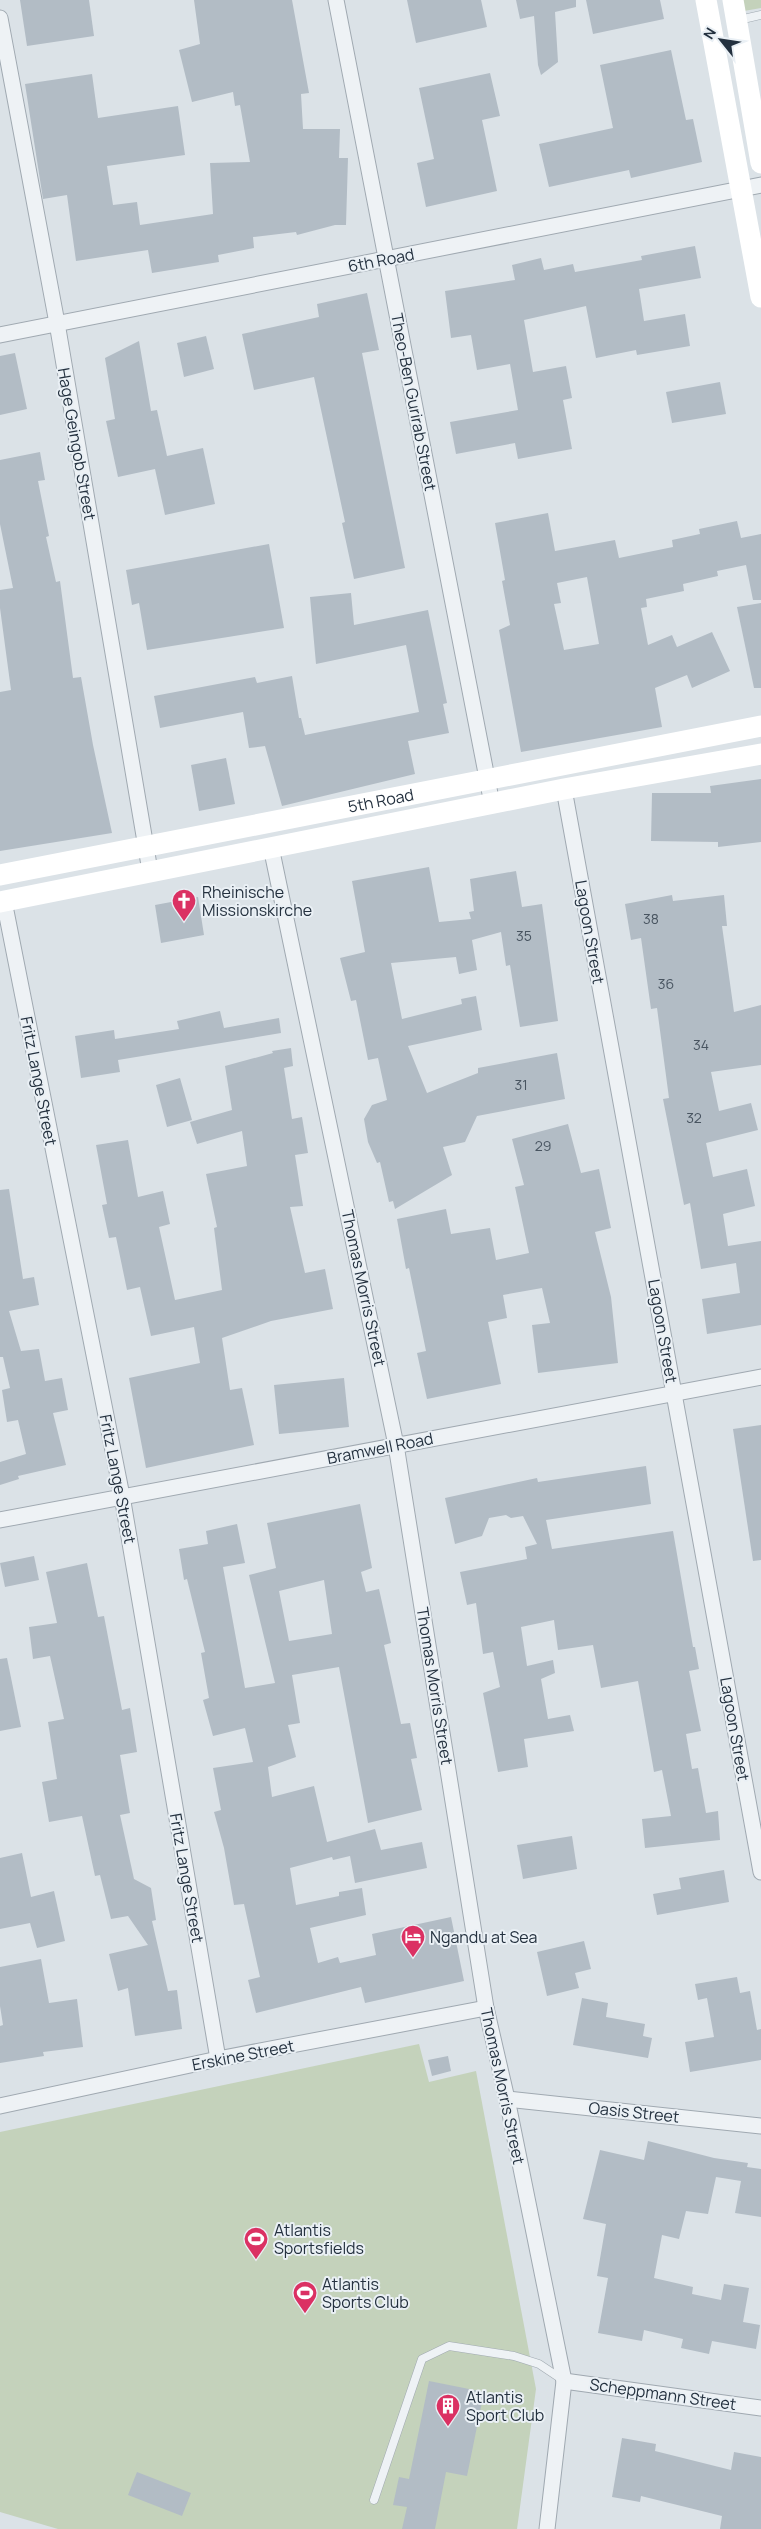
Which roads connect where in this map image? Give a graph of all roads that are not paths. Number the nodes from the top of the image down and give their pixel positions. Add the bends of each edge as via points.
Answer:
1 (336, 0) edge
2 (706, 0) edge
3 (735, 10) edge
4 (761, 15) edge
5 (0, 18) edge
6 (756, 97) edge
7 (761, 163) edge
8 (751, 186) edge
9 (386, 260) junction
10 (761, 297) edge
11 (57, 324) junction
12 (0, 335) edge
13 (761, 726) edge
14 (761, 754) edge
15 (488, 780) junction
16 (564, 789) junction
17 (492, 804) junction
18 (146, 846) junction
19 (271, 847) junction
20 (150, 871) junction
21 (0, 875) edge
22 (2, 902) edge
23 (761, 1376) edge
24 (674, 1393) junction
25 (396, 1445) junction
26 (122, 1496) junction
27 (0, 1520) edge
28 (761, 1872) edge
29 (486, 2008) junction
30 (218, 2059) junction
31 (507, 2099) junction
32 (0, 2106) edge
33 (761, 2126) edge
34 (564, 2381) junction
35 (761, 2408) edge
36 (374, 2500) dead end
37 (546, 2529) edge

1 - 9 street, Theo-Ben Gurirab Street
2 - 8 main road
3 - 4 lane
3 - 6 main road
5 - 11 street, Hage Geingob Street
6 - 7 main road
8 - 9 street, 6th Road
8 - 10 main road
9 - 11 street, 6th Road
9 - 15 street, Theo-Ben Gurirab Street
11 - 12 street, 6th Road
11 - 18 street, Hage Geingob Street
13 - 15 main road, 5th Road
14 - 16 main road, 5th Road
15 - 17 street, Theo-Ben Gurirab Street
15 - 18 main road, 5th Road
16 - 17 main road, 5th Road
16 - 24 street, Lagoon Street
17 - 19 main road, 5th Road
18 - 20 street, Hage Geingob Street
18 - 21 main road, 5th Road
19 - 20 main road, 5th Road
19 - 25 street, Thomas Morris Street
20 - 22 main road, 5th Road
22 - 26 street, Fritz Lange Street
23 - 24 street, Bramwell Road
24 - 25 street, Bramwell Road
24 - 28 street, Lagoon Street
25 - 26 street, Bramwell Road
25 - 29 street, Thomas Morris Street
26 - 27 street, Bramwell Road
26 - 30 street, Fritz Lange Street
29 - 30 street, Erskine Street
29 - 31 street, Thomas Morris Street
30 - 32 street, Erskine Street
31 - 33 street, Oasis Street
31 - 34 street, Thomas Morris Street
34 - 35 street, Scheppmann Street
34 - 36 lane via 539,2364 514,2356 459,2347 449,2346 422,2359
34 - 37 street, Thomas Morris Street

